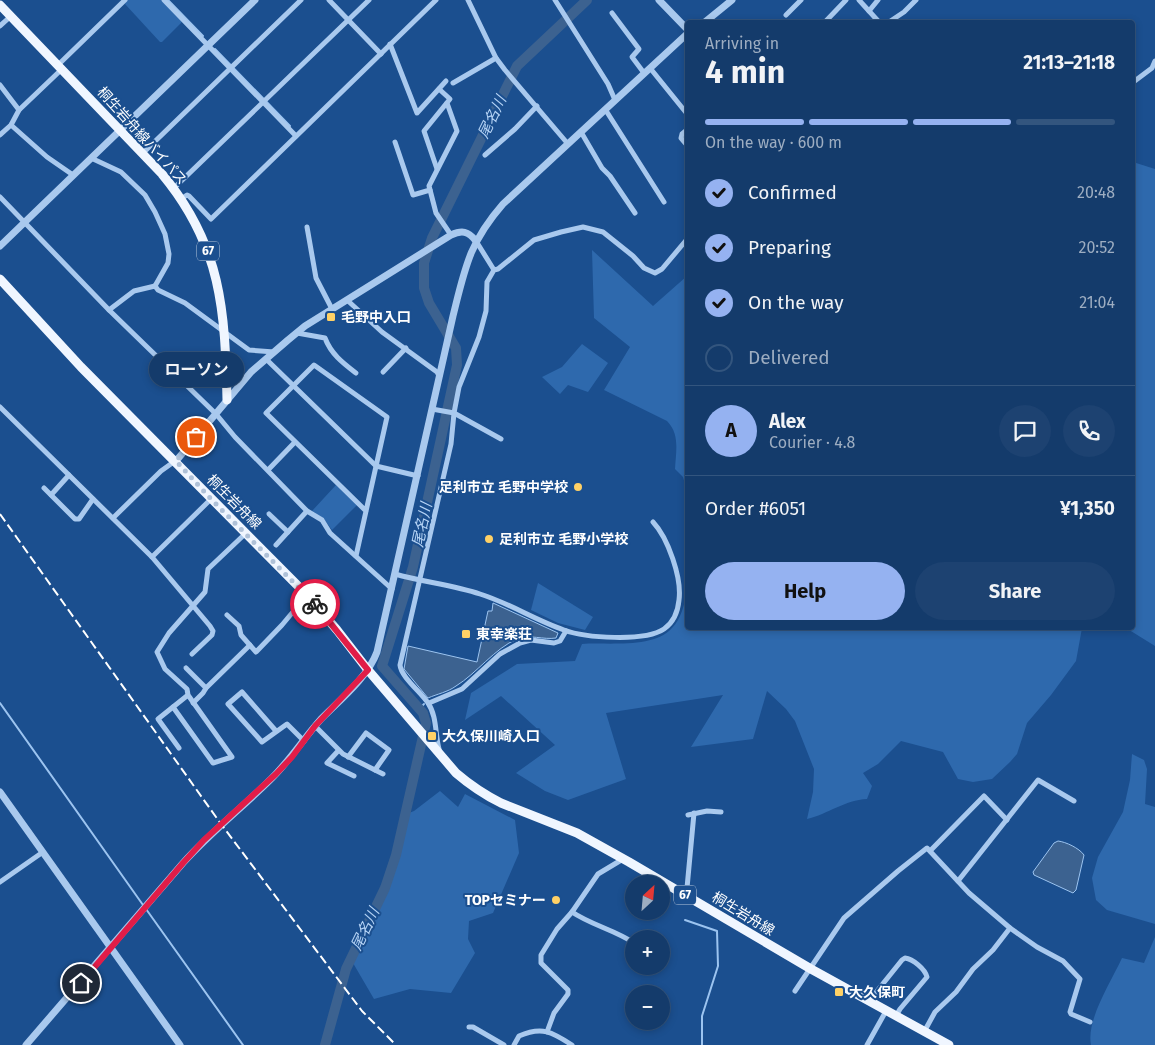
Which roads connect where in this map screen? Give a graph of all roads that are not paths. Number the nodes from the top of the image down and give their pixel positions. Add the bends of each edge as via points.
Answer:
1 (125, 0) edge
2 (164, 0) edge
3 (255, 0) edge
4 (301, 0) edge
5 (330, 0) edge
6 (369, 0) edge
7 (436, 0) edge
8 (468, 0) edge
9 (555, 0) edge
10 (659, 0) edge
11 (732, 0) edge
12 (801, 0) edge
13 (846, 0) edge
14 (859, 0) edge
15 (878, 0) edge
16 (916, 0) edge
17 (724, 3) edge
18 (0, 5) edge
19 (869, 11) junction
20 (612, 13) dead end
21 (786, 15) dead end
22 (11, 16) junction
23 (348, 20) junction
24 (706, 20) edge
25 (827, 20) edge
26 (877, 20) edge
27 (892, 20) edge
28 (0, 26) edge
29 (685, 29) edge
30 (685, 35) edge
31 (390, 44) junction
32 (208, 45) junction
33 (381, 54) junction
34 (496, 58) junction
35 (1155, 61) edge
36 (60, 67) junction
37 (231, 68) junction
38 (650, 68) junction
39 (1153, 69) edge
40 (644, 73) junction
41 (446, 81) dead end
42 (1135, 82) edge
43 (453, 83) dead end
44 (0, 85) edge
45 (439, 89) junction
46 (615, 100) junction
47 (263, 102) junction
48 (447, 103) junction
49 (536, 106) junction
50 (605, 109) junction
51 (19, 110) junction
52 (685, 111) edge
53 (11, 124) junction
54 (120, 129) junction
55 (581, 132) junction
56 (685, 132) edge
57 (0, 136) edge
58 (296, 136) junction
59 (395, 142) dead end
60 (685, 143) edge
61 (568, 144) junction
62 (143, 153) junction
63 (485, 155) dead end
64 (91, 158) junction
65 (437, 169) junction
66 (73, 175) junction
67 (174, 188) junction
68 (430, 190) junction
69 (0, 197) edge
70 (181, 199) junction
71 (664, 202) dead end
72 (636, 213) dead end
73 (24, 223) junction
74 (307, 227) dead end
75 (451, 235) junction
76 (476, 241) junction
77 (685, 242) edge
78 (0, 246) edge
79 (494, 270) junction
80 (0, 279) edge
81 (155, 286) junction
82 (347, 300) junction
83 (109, 310) junction
84 (332, 310) junction
85 (224, 332) junction
86 (297, 333) junction
87 (406, 348) junction
88 (274, 352) junction
89 (266, 359) junction
90 (356, 372) dead end
91 (383, 372) dead end
92 (439, 376) junction
93 (293, 385) junction
94 (227, 400) junction
95 (0, 407) edge
96 (436, 409) junction
97 (452, 413) junction
98 (216, 414) junction
99 (500, 439) dead end
100 (296, 442) junction
101 (176, 461) junction
102 (376, 466) junction
103 (268, 470) junction
104 (68, 475) junction
105 (418, 476) junction
106 (44, 488) dead end
107 (51, 495) junction
108 (94, 499) junction
109 (211, 499) junction
110 (307, 511) junction
111 (366, 511) junction
112 (270, 514) dead end
113 (113, 518) junction
114 (653, 522) dead end
115 (288, 532) junction
116 (246, 534) junction
117 (276, 545) dead end
118 (356, 556) junction
119 (152, 557) junction
120 (395, 574) junction
121 (416, 579) junction
122 (392, 589) junction
123 (307, 595) junction
124 (193, 606) junction
125 (227, 615) dead end
126 (566, 631) junction
127 (250, 644) junction
128 (192, 654) dead end
129 (186, 668) dead end
130 (368, 670) junction
131 (206, 688) junction
132 (188, 695) junction
133 (193, 703) junction
134 (428, 703) junction
135 (173, 707) junction
136 (315, 726) junction
137 (276, 731) junction
138 (304, 741) junction
139 (179, 748) dead end
140 (338, 750) junction
141 (440, 752) junction
142 (348, 757) junction
143 (374, 770) junction
144 (383, 774) dead end
145 (354, 776) dead end
146 (0, 792) edge
147 (1074, 801) dead end
148 (720, 812) dead end
149 (1007, 820) junction
150 (930, 851) junction
151 (43, 852) junction
152 (623, 858) junction
153 (958, 881) junction
154 (0, 882) edge
155 (684, 894) junction
156 (572, 912) junction
157 (1010, 928) junction
158 (625, 937) edge
159 (111, 948) junction
160 (811, 970) junction
161 (795, 990) dead end
162 (869, 1002) junction
163 (886, 1011) junction
164 (896, 1016) junction
165 (1090, 1022) dead end
166 (469, 1027) dead end
167 (546, 1032) junction
168 (924, 1032) junction
169 (932, 1041) edge
170 (26, 1045) edge
171 (180, 1045) edge
172 (504, 1045) edge
173 (514, 1045) edge
174 (572, 1045) edge
175 (867, 1045) edge
176 (949, 1045) edge

1 - 36 street
2 - 32 street
3 - 32 street
4 - 37 street
5 - 23 street
6 - 23 street
7 - 31 street
8 - 34 street
9 - 46 street
10 - 29 street
11 - 17 street
12 - 21 street
13 - 25 street
14 - 19 street
15 - 19 street
16 - 27 street
17 - 24 street
18 - 22 main road, 桐生岩舟線バイパス / 67
19 - 26 street
20 - 40 street via 639,49 632,57
22 - 28 street
22 - 36 main road, 桐生岩舟線バイパス / 67
23 - 33 street
23 - 47 street
30 - 38 street
31 - 33 street
31 - 45 street via 417,113
32 - 37 street
32 - 54 street
33 - 58 street
34 - 43 street
34 - 49 street
35 - 39 street
36 - 51 street
36 - 54 main road, 桐生岩舟線バイパス / 67
37 - 47 street
37 - 62 street
38 - 40 street
38 - 52 street
39 - 42 street
40 - 46 street
41 - 45 street
44 - 51 street
45 - 48 street via 450,99
46 - 50 street
47 - 58 street
47 - 67 street
48 - 65 street via 457,131
48 - 65 street via 424,131
49 - 61 street
49 - 63 street
50 - 55 street
50 - 71 street
51 - 53 street
53 - 57 street
53 - 66 street via 47,157
54 - 62 main road, 桐生岩舟線バイパス / 67
54 - 64 street
55 - 61 street
55 - 72 street via 602,168
56 - 60 street via 681,138
58 - 70 street via 211,219 189,196
59 - 68 street via 413,195
61 - 76 street via 503,204
62 - 67 main road, 桐生岩舟線バイパス / 67
64 - 66 street
64 - 81 street via 121,172 145,195 155,212 165,234 169,254 168,263
65 - 68 street
66 - 73 street
67 - 70 main road, 桐生岩舟線バイパス / 67
68 - 75 street via 436,213
69 - 73 street
70 - 85 main road, 桐生岩舟線バイパス / 67 via 211,260 221,297
73 - 78 street
73 - 83 street
74 - 84 street via 316,278
75 - 76 street via 464,232
75 - 82 street
76 - 79 street
76 - 92 street via 464,269
77 - 79 street via 657,273 646,270 603,232 583,227 534,240
79 - 97 street via 487,282 486,311 479,337
80 - 101 main road, 桐生岩舟線 / 67 via 81,367
81 - 83 street via 134,291
81 - 85 street
82 - 84 street
82 - 87 street via 382,332
83 - 98 street
84 - 86 street
85 - 88 street via 249,350
85 - 94 main road, 桐生岩舟線バイパス / 67
86 - 88 street
86 - 90 street via 325,338 328,347
87 - 91 street
87 - 92 street
88 - 89 street
89 - 93 street
89 - 94 street
92 - 96 street
93 - 100 street via 266,413
93 - 102 street
93 - 102 street via 314,364 387,417
94 - 98 street
95 - 104 street
96 - 97 street
96 - 105 street
97 - 99 street
97 - 121 street via 451,444
98 - 101 street
98 - 103 street
100 - 103 street
100 - 111 street
101 - 109 main road, 桐生岩舟線 / 67
101 - 113 street via 161,471
102 - 105 street
102 - 111 street
103 - 110 street
104 - 107 street
104 - 108 street
105 - 120 street
106 - 107 street
107 - 108 street via 75,519 79,519
108 - 113 street
109 - 116 main road, 桐生岩舟線 / 67
109 - 119 street
110 - 115 street
110 - 118 street via 322,520 330,533
111 - 118 street
112 - 115 street
113 - 119 street
114 - 126 street via 663,534 678,581 678,608 669,625 656,633 632,637
115 - 117 street
116 - 123 main road, 桐生岩舟線 / 67
116 - 124 street via 208,569 205,592
118 - 122 street
119 - 124 street
120 - 121 street
120 - 122 street
121 - 126 street via 488,596
121 - 134 street via 400,669
122 - 130 street via 377,652
123 - 127 street via 260,649 256,652
123 - 130 main road, 桐生岩舟線 / 67
124 - 128 street via 213,631
124 - 132 street via 169,633 158,652 165,669 187,689
125 - 127 street via 239,626 241,635
126 - 134 street via 560,641 554,643 531,640 520,643 500,654 462,689
127 - 131 street
129 - 131 street
130 - 136 street
130 - 141 main road, 桐生岩舟線 / 67
131 - 133 street
132 - 133 street
132 - 135 street
133 - 135 street via 232,757 213,763
134 - 141 street via 435,720
135 - 139 street via 158,719
136 - 138 street
136 - 140 street
137 - 137 street via 262,742 228,704 242,692
137 - 138 street via 287,724
138 - 159 street via 271,779 204,840
140 - 142 street
140 - 145 street via 327,763
141 - 152 main road, 桐生岩舟線 / 67 via 456,773 490,798 577,833
142 - 143 street
142 - 143 street via 366,733 389,750
143 - 144 street
146 - 151 street
147 - 149 street via 1038,780
148 - 155 street via 691,814
149 - 150 street via 984,796
149 - 153 street
150 - 153 street
150 - 160 street via 927,848 844,918
151 - 154 street
151 - 159 street
152 - 155 main road, 桐生岩舟線 / 67
152 - 156 street via 599,873
153 - 157 street
155 - 160 main road, 桐生岩舟線 / 67
156 - 158 street
156 - 167 street via 557,928 540,958 541,963 568,990
157 - 165 street via 1063,961 1079,976 1070,1012
157 - 168 street via 935,1012
159 - 170 street
159 - 171 street
160 - 161 street
160 - 162 main road, 桐生岩舟線 / 67
162 - 163 main road, 桐生岩舟線 / 67
162 - 164 street via 902,960 910,959 925,971 927,977
163 - 164 main road, 桐生岩舟線 / 67
163 - 175 street
164 - 168 main road, 桐生岩舟線 / 67
166 - 172 street
167 - 173 street via 538,1030 521,1035
167 - 174 street
168 - 169 main road, 桐生岩舟線 / 67
169 - 176 main road, 桐生岩舟線 / 67

